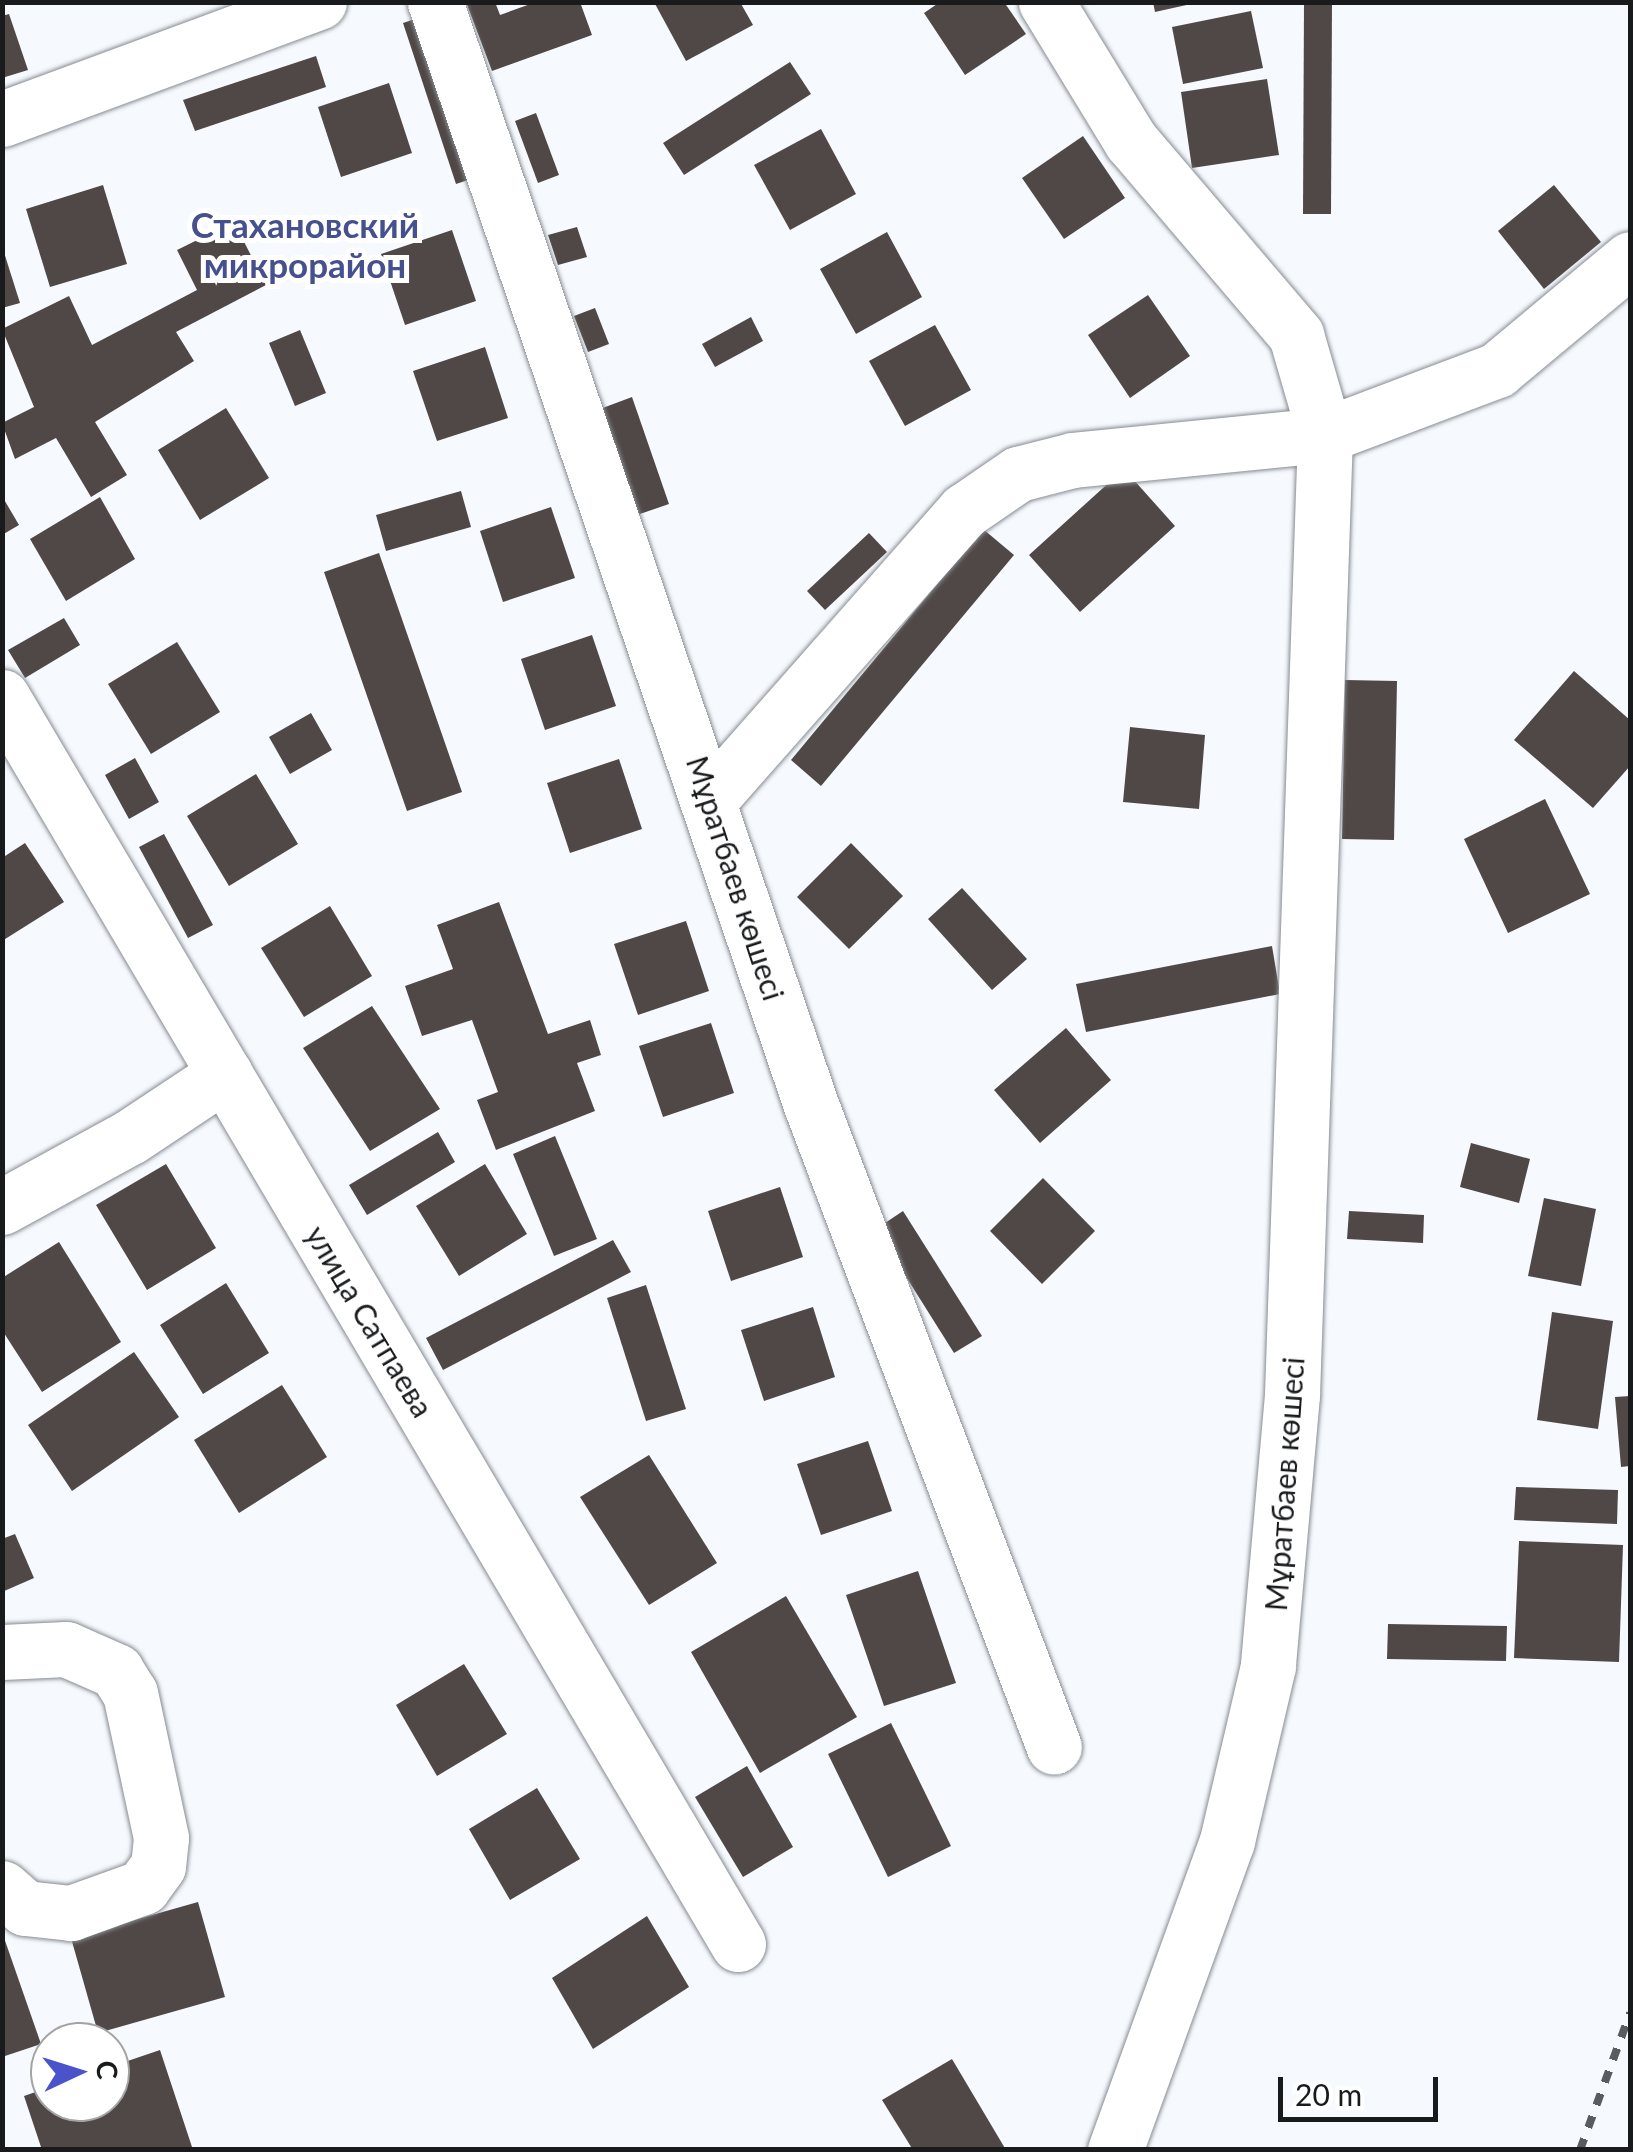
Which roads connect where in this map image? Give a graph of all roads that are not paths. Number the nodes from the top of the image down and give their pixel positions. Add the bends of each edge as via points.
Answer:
1 (320, 2) edge
2 (435, 2) edge
3 (1046, 2) edge
4 (2, 119) edge
5 (1630, 259) edge
6 (1325, 435) junction
7 (2, 697) edge
8 (710, 798) junction
9 (225, 1074) junction
10 (2, 1207) edge
11 (2, 1652) edge
12 (1054, 1747) dead end
13 (2, 1888) edge
14 (738, 1944) dead end
15 (1115, 2150) edge

1 - 4 street
2 - 8 street, Мұратбаев көшесі
3 - 6 street, Мұратбаев көшесі via 1131,141 1296,335
5 - 6 street via 1496,370
6 - 8 street via 1073,460 1018,474 964,511
6 - 15 street, Мұратбаев көшесі via 1293,1376 1268,1666 1227,1841
7 - 9 street, улица Сатпаева
8 - 12 street, Мұратбаев көшесі via 811,1105
9 - 10 street via 130,1137
9 - 14 street, улица Сатпаева
11 - 13 street via 66,1649 116,1672 134,1711 161,1838 158,1866 143,1886 71,1913 25,1908

